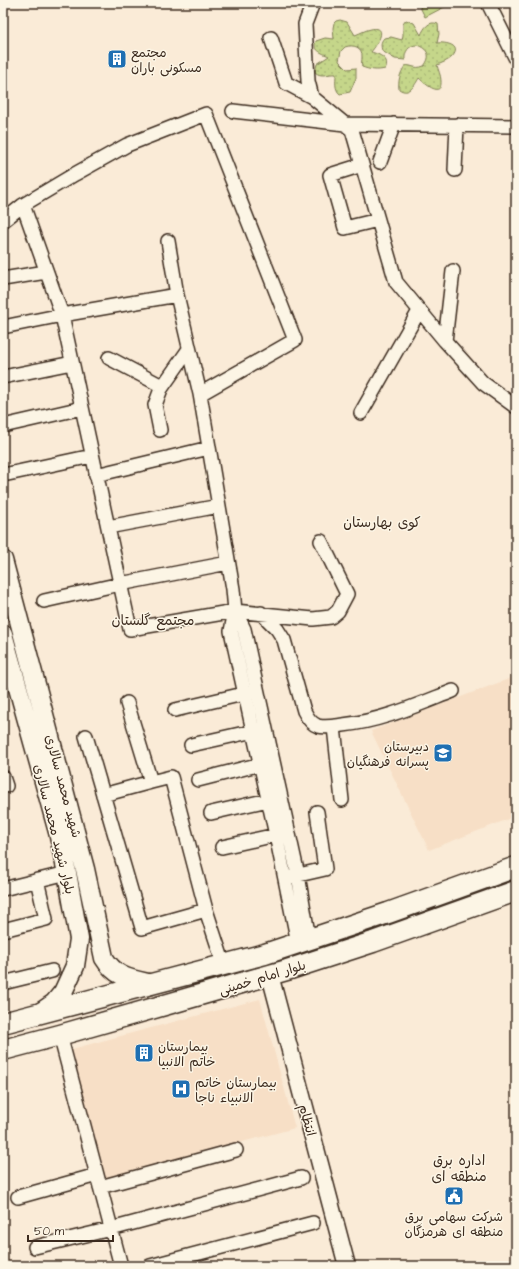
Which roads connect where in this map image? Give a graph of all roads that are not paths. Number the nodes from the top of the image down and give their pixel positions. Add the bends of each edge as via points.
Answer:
1 (313, 3) edge
2 (488, 3) edge
3 (271, 38) dead end
4 (516, 59) edge
5 (312, 97) junction
6 (233, 112) dead end
7 (345, 124) junction
8 (394, 124) junction
9 (457, 125) junction
10 (516, 126) edge
11 (380, 162) dead end
12 (362, 165) junction
13 (455, 170) dead end
14 (23, 205) junction
15 (378, 220) junction
16 (3, 221) edge
17 (168, 241) dead end
18 (453, 271) dead end
19 (46, 272) junction
20 (3, 279) edge
21 (177, 295) junction
22 (420, 311) junction
23 (62, 315) junction
24 (3, 327) edge
25 (445, 341) junction
26 (189, 349) junction
27 (109, 358) dead end
28 (72, 363) junction
29 (3, 377) edge
30 (162, 386) junction
31 (200, 394) junction
32 (516, 407) edge
33 (82, 408) junction
34 (361, 413) dead end
35 (3, 426) edge
36 (160, 430) dead end
37 (209, 448) junction
38 (92, 456) junction
39 (8, 474) dead end
40 (96, 475) junction
41 (219, 506) junction
42 (108, 527) junction
43 (321, 541) dead end
44 (3, 560) edge
45 (228, 564) junction
46 (120, 584) junction
47 (44, 601) dead end
48 (235, 611) junction
49 (261, 613) junction
50 (3, 634) edge
51 (453, 691) dead end
52 (251, 692) junction
53 (126, 703) dead end
54 (175, 710) dead end
55 (334, 727) junction
56 (260, 730) junction
57 (86, 736) dead end
58 (191, 745) dead end
59 (266, 763) junction
60 (198, 780) dead end
61 (150, 782) junction
62 (103, 795) junction
63 (274, 799) junction
64 (342, 800) dead end
65 (317, 812) dead end
66 (211, 813) dead end
67 (276, 835) junction
68 (222, 847) dead end
69 (516, 867) edge
70 (85, 869) junction
71 (67, 873) junction
72 (298, 875) junction
73 (284, 878) junction
74 (37, 880) junction
75 (3, 889) edge
76 (516, 891) edge
77 (206, 910) junction
78 (3, 930) edge
79 (304, 941) junction
80 (224, 965) junction
81 (52, 971) dead end
82 (270, 975) junction
83 (3, 983) edge
84 (152, 984) junction
85 (38, 1014) junction
86 (3, 1023) edge
87 (60, 1035) junction
88 (3, 1050) edge
89 (236, 1150) dead end
90 (301, 1178) dead end
91 (99, 1181) junction
92 (18, 1197) dead end
93 (313, 1223) dead end
94 (111, 1229) junction
95 (35, 1247) dead end
96 (121, 1266) edge
97 (150, 1266) edge
98 (347, 1266) edge

1 - 5 street via 305,24 308,82
2 - 4 street
3 - 5 street via 286,83
5 - 7 street
6 - 7 street
7 - 8 street
7 - 12 street via 352,130
8 - 9 street
8 - 11 street
9 - 10 street
9 - 13 street
12 - 15 street
12 - 15 street via 330,175 345,228
14 - 16 street
14 - 19 street
14 - 31 street via 127,145 206,114 295,340
15 - 22 street via 396,282
17 - 21 street
18 - 25 street
19 - 20 street
19 - 23 street
21 - 23 street
21 - 26 street
22 - 25 street
22 - 34 street
23 - 24 street
23 - 28 street
25 - 32 street via 483,383
26 - 30 street
26 - 31 street
27 - 30 street
28 - 29 street
28 - 33 street
30 - 36 street via 154,405
31 - 37 street
33 - 35 street
33 - 38 street
37 - 40 street
37 - 41 street
38 - 39 street
38 - 40 street
40 - 42 street
41 - 42 street
41 - 45 street
42 - 46 street
43 - 49 street via 347,594 338,612 331,617 313,619
44 - 70 main road, شهید محمد سالاری
45 - 46 street
45 - 48 street
46 - 47 street
46 - 48 street via 130,629
48 - 49 street
48 - 52 street via 244,629
49 - 55 street via 284,640 307,718 318,726
50 - 71 main road, بلوار شهید محمد سالاری
51 - 55 street via 391,715
52 - 54 street
52 - 56 street
53 - 61 street
55 - 64 street
56 - 58 street
56 - 59 street
57 - 62 street
59 - 60 street
59 - 63 street
61 - 62 street
61 - 77 street via 171,777
62 - 77 street via 142,928
63 - 66 street
63 - 67 street
63 - 72 street
65 - 72 street via 325,870
67 - 68 street
67 - 73 street
69 - 79 main road, بلوار امام خمینی
70 - 71 main road
70 - 84 main road, شهید محمد سالاری via 104,958 117,974
71 - 74 street
71 - 85 main road, بلوار شهید محمد سالاری via 79,940 75,966 63,992 54,1003
72 - 73 street
72 - 79 street
73 - 79 street
74 - 75 street
74 - 78 street via 46,919
76 - 82 main road, بلوار امام خمینی via 374,942
77 - 80 street
79 - 80 main road, بلوار امام خمینی
80 - 84 main road, بلوار امام خمینی
81 - 83 street
82 - 87 main road, بلوار امام خمینی
82 - 98 street, انتظام
84 - 85 main road, بلوار امام خمینی
85 - 86 main road, بلوار امام خمینی
87 - 88 main road, بلوار امام خمینی
87 - 91 street
89 - 91 street
90 - 94 street
91 - 92 street
91 - 94 street
93 - 97 street
94 - 95 street
94 - 96 street

